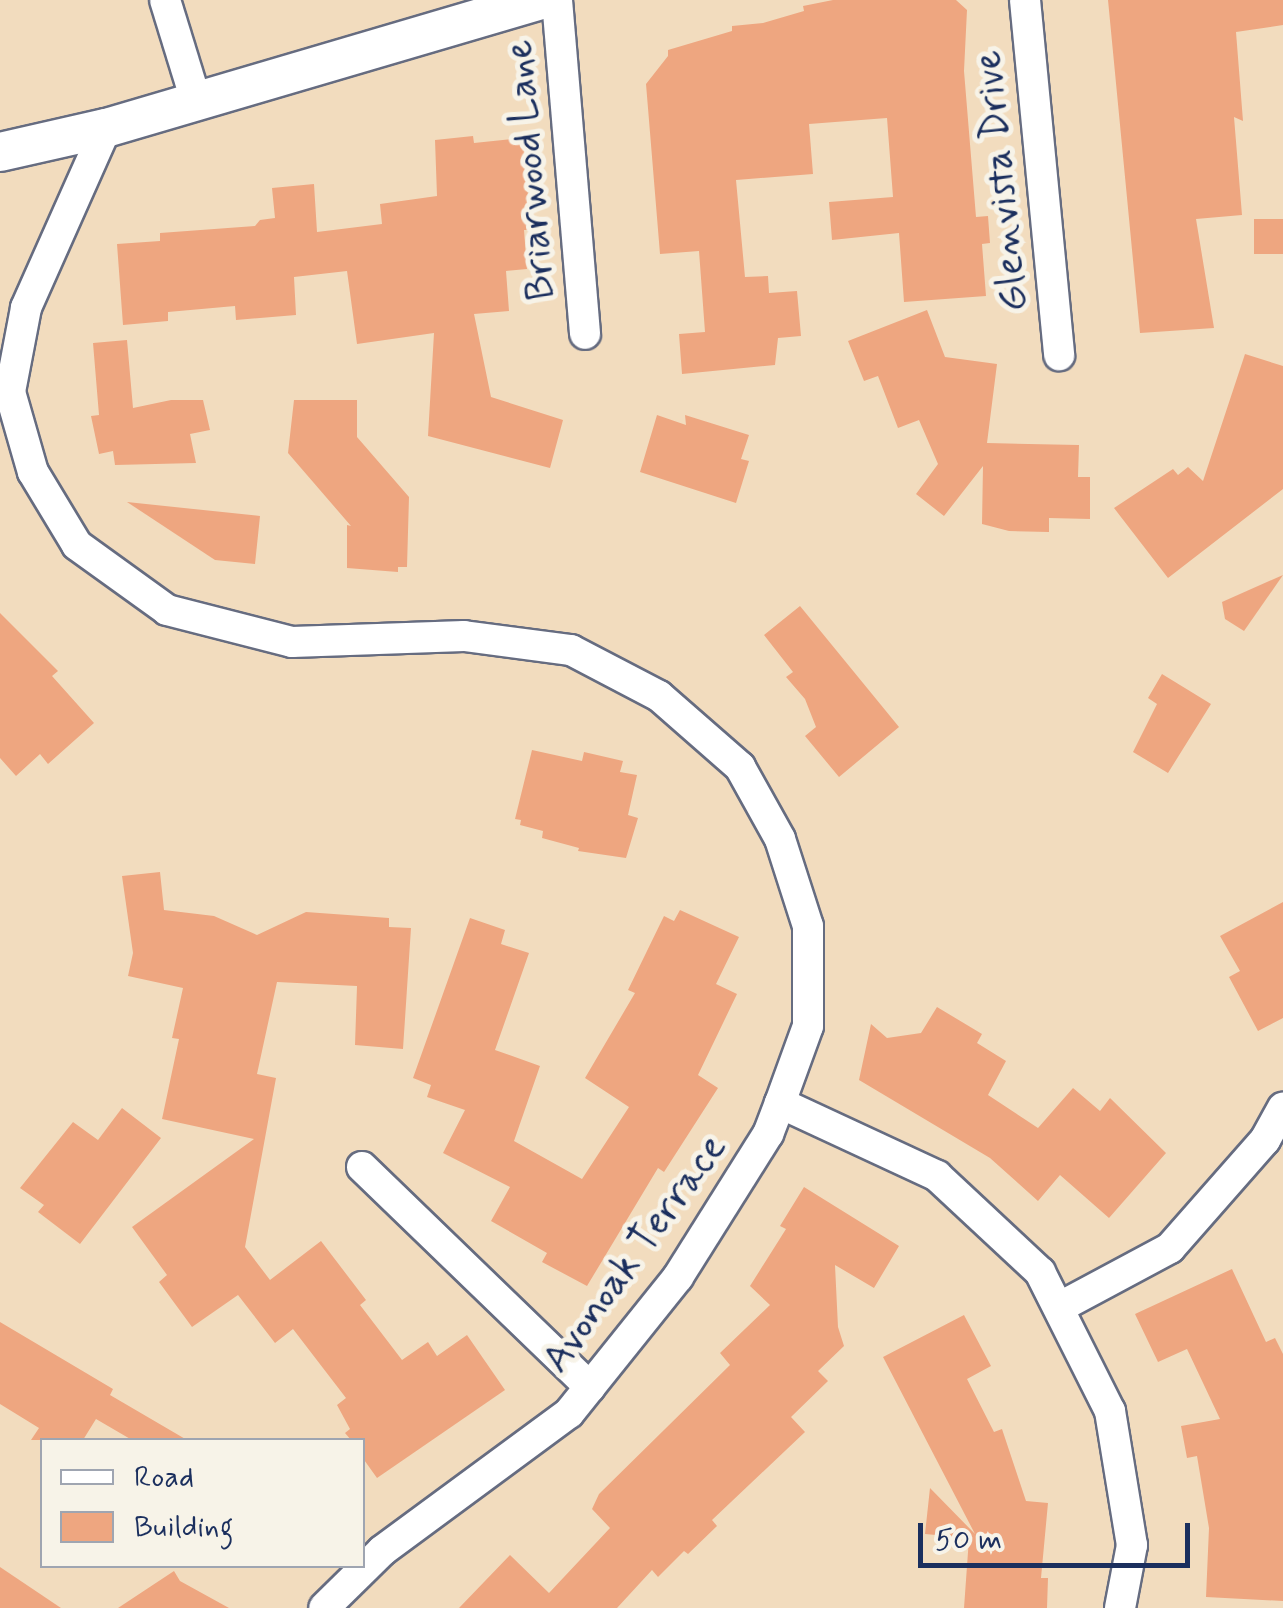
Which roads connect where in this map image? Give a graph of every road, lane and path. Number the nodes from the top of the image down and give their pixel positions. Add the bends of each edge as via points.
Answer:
1 (164, 0) edge
2 (542, 0) edge
3 (557, 0) edge
4 (1025, 0) edge
5 (196, 100) junction
6 (106, 128) junction
7 (0, 152) edge
8 (584, 334) dead end
9 (1059, 355) dead end
10 (780, 1103) junction
11 (1283, 1108) edge
12 (362, 1167) dead end
13 (1060, 1306) junction
14 (590, 1387) junction
15 (365, 1568) edge
16 (365, 1568) edge
17 (324, 1608) edge
18 (1120, 1608) edge

1 - 5 street
2 - 5 street
3 - 8 street, Briarwood Lane
4 - 9 street, Glenvista Drive
5 - 6 street
6 - 7 street
6 - 10 street, Avonoak Terrace via 26,308 10,392 32,472 77,546 167,610 235,628 292,642 464,636 571,650 659,696 740,767 780,840 808,926 808,1026
10 - 13 street via 938,1176 1040,1272
10 - 14 street, Avonoak Terrace via 768,1134 678,1277
11 - 13 street via 1265,1140 1170,1248
12 - 14 street
13 - 18 street via 1110,1411 1132,1545
14 - 15 street, Avonoak Terrace via 569,1413
16 - 17 street, Avonoak Terrace

